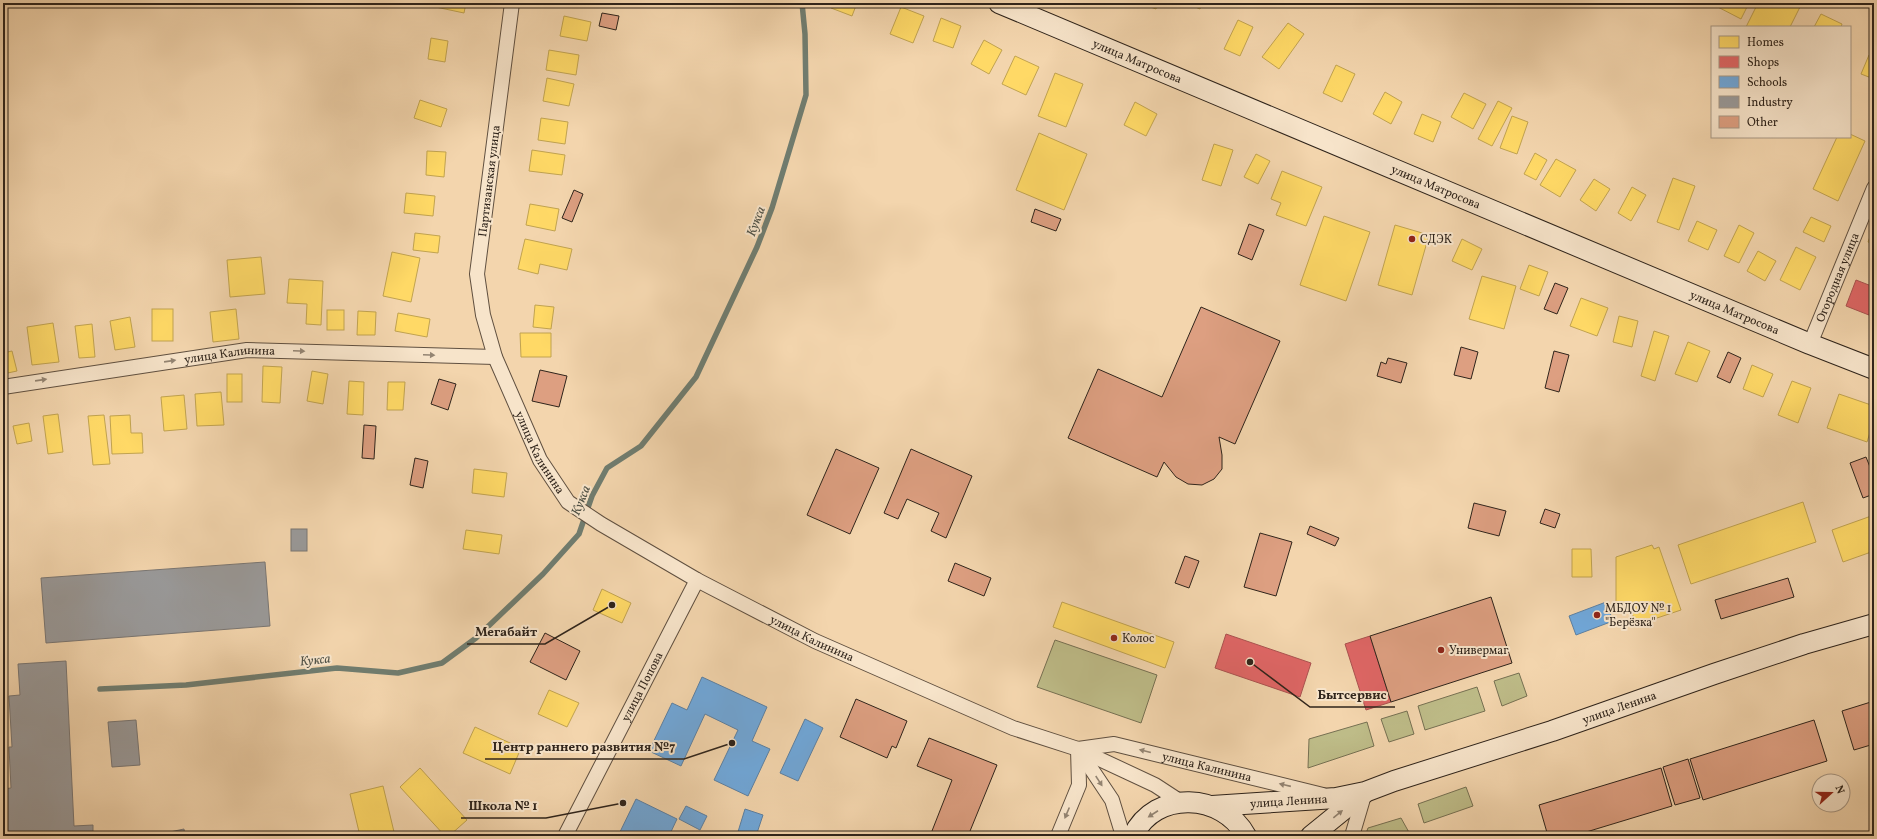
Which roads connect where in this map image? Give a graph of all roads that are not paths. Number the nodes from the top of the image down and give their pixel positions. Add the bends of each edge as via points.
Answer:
1 (512, 3) edge
2 (999, 3) edge
3 (1874, 188) edge
4 (1810, 344) junction
5 (495, 357) junction
6 (1874, 369) edge
7 (3, 387) edge
8 (697, 580) junction
9 (1874, 624) edge
10 (1078, 749) junction
11 (1366, 792) junction
12 (1336, 798) junction
13 (1181, 802) junction
14 (1212, 806) junction
15 (565, 836) edge
16 (1058, 836) edge
17 (1124, 836) edge
18 (1133, 836) edge
19 (1246, 836) edge
20 (1311, 836) edge
21 (1352, 836) edge

1 - 5 street, Партизанская улица via 476,274 483,315
2 - 4 street, улица Матросова
3 - 4 street, Огородная улица
4 - 6 street, улица Матросова
7 -> 5 street, улица Калинина via 247,350
5 - 8 street, улица Калинина via 540,460 568,502
8 - 10 street, улица Калинина via 815,641 1013,728
8 - 15 street, улица Попова
9 - 11 street, улица Ленина via 1721,671 1552,731
12 -> 10 street, улица Калинина via 1114,744
10 - 13 street, улица Калинина via 1155,785
10 -> 16 street via 1079,786
10 -> 17 street via 1112,800
11 - 12 street, улица Ленина
20 -> 11 street, улица Ленина
11 - 21 street
12 - 14 street, улица Ленина
13 - 14 street via 1197,802
13 -> 18 street via 1163,807 1148,817
14 - 19 street via 1239,824

